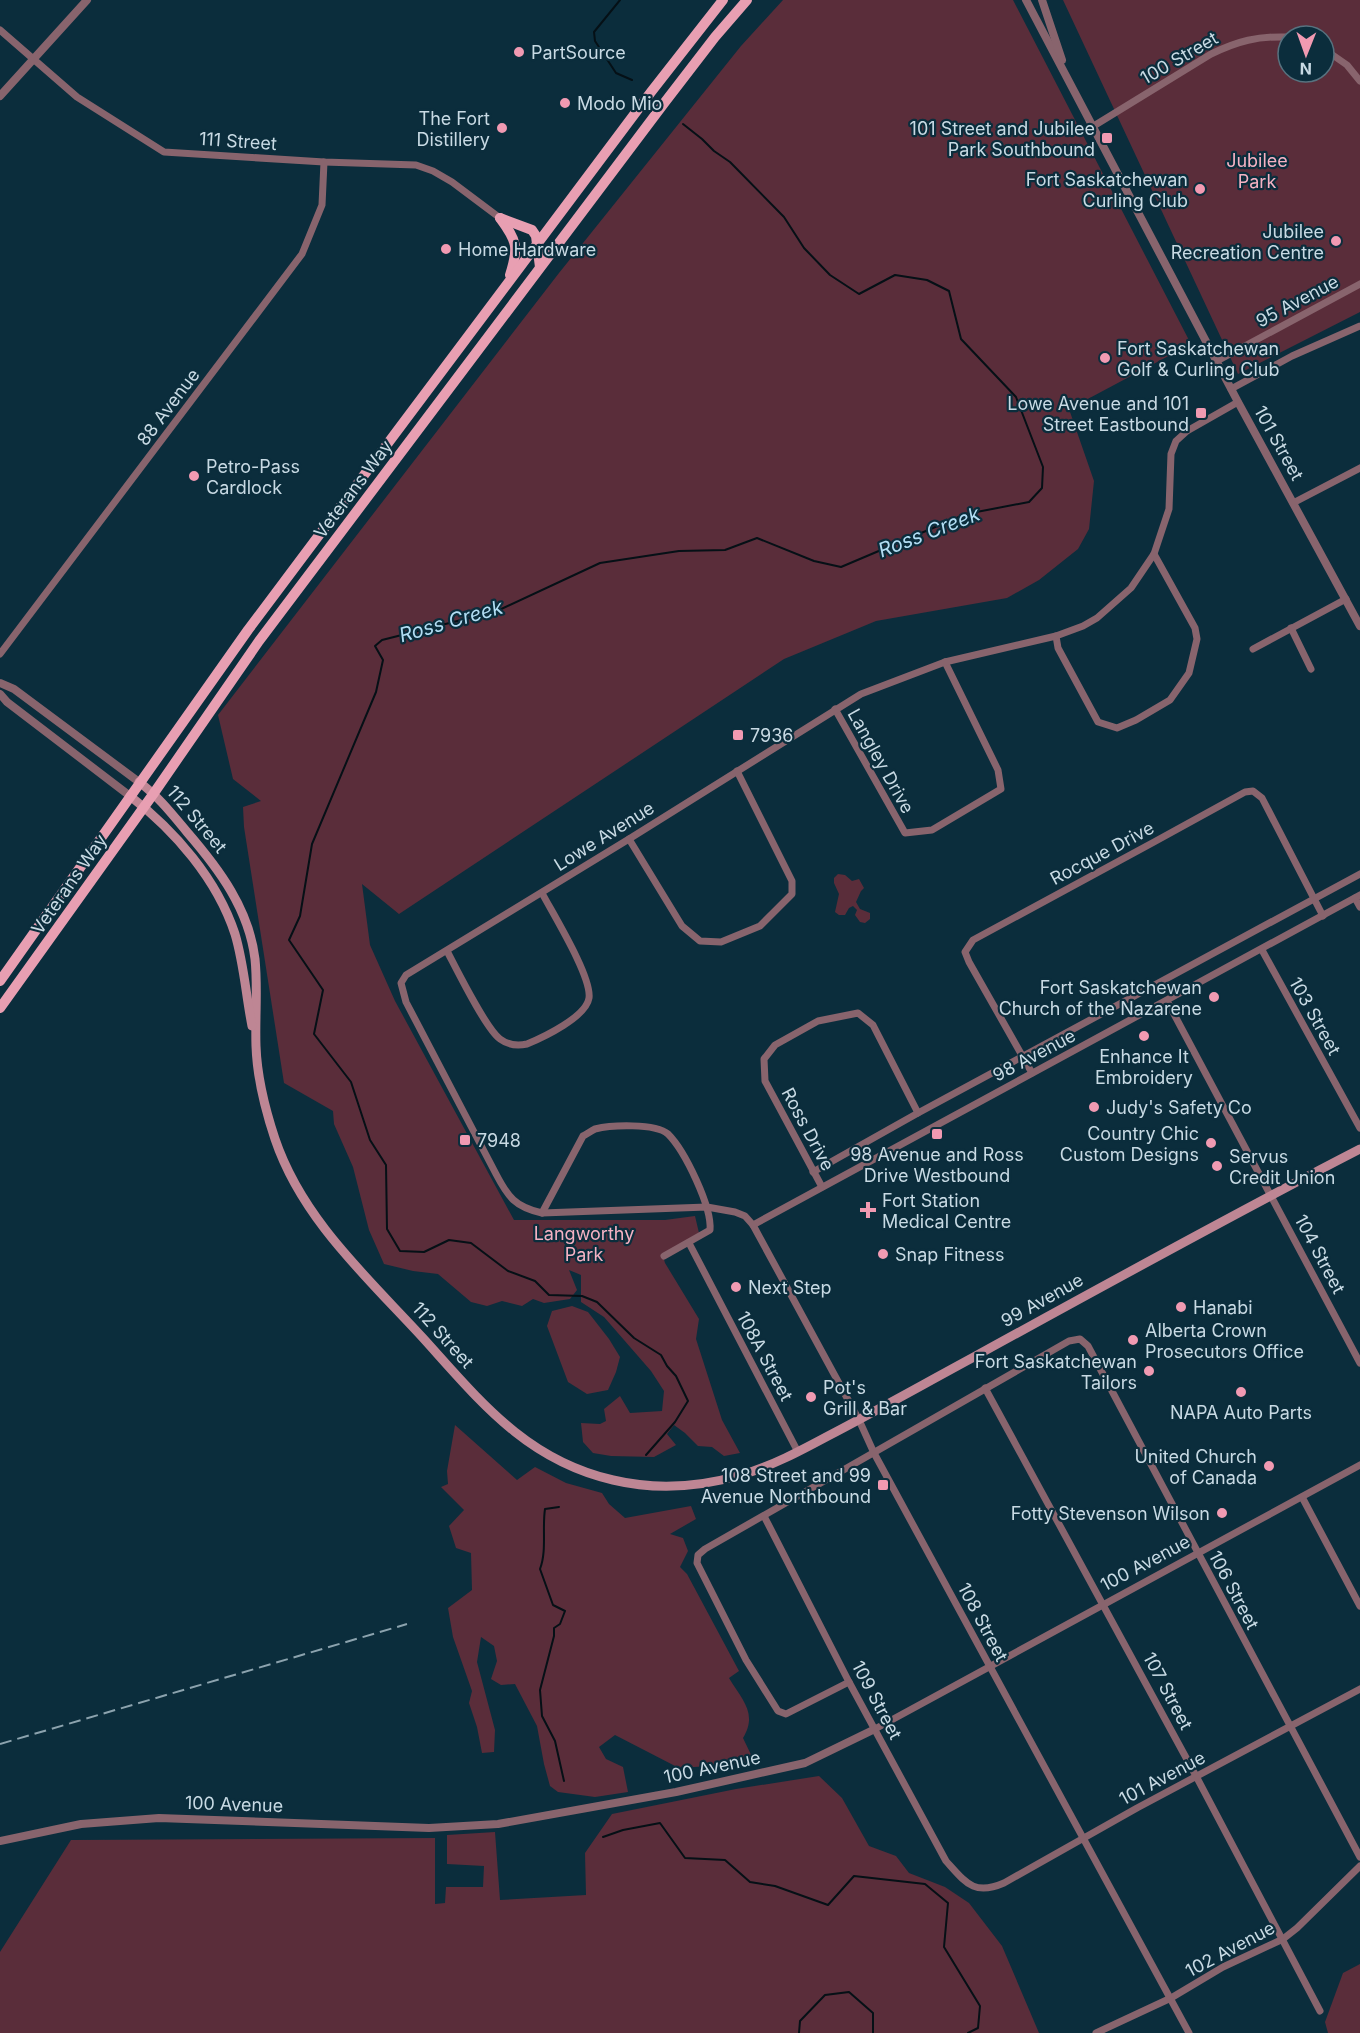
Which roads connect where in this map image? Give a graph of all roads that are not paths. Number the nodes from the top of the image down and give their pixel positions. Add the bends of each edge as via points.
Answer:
1 (87, 0) edge
2 (723, 0) edge
3 (747, 0) edge
4 (1026, 0) edge
5 (1042, 0) edge
6 (0, 30) edge
7 (1276, 38) edge
8 (1336, 57) edge
9 (33, 59) junction
10 (1360, 81) edge
11 (1070, 84) junction
12 (0, 96) edge
13 (1092, 127) junction
14 (324, 162) junction
15 (500, 218) junction
16 (536, 245) junction
17 (540, 267) junction
18 (1360, 284) edge
19 (506, 285) junction
20 (1360, 326) edge
21 (1217, 361) junction
22 (1231, 389) junction
23 (1238, 402) junction
24 (1360, 468) edge
25 (1293, 503) junction
26 (1154, 554) junction
27 (1346, 599) junction
28 (1357, 612) edge
29 (1360, 626) edge
30 (1291, 628) junction
31 (1056, 636) junction
32 (1253, 649) dead end
33 (0, 654) edge
34 (945, 662) junction
35 (1311, 669) dead end
36 (0, 683) edge
37 (0, 694) edge
38 (835, 709) junction
39 (737, 771) junction
40 (140, 782) junction
41 (154, 793) junction
42 (130, 796) junction
43 (144, 807) junction
44 (629, 839) junction
45 (1360, 874) edge
46 (542, 893) junction
47 (1358, 897) edge
48 (1314, 899) junction
49 (1360, 907) edge
50 (1323, 916) junction
51 (1262, 950) junction
52 (447, 951) junction
53 (0, 981) edge
54 (1167, 1001) junction
55 (0, 1008) edge
56 (256, 1046) junction
57 (1023, 1056) junction
58 (1032, 1073) junction
59 (918, 1113) junction
60 (1360, 1128) edge
61 (1360, 1149) edge
62 (813, 1172) junction
63 (822, 1187) junction
64 (1271, 1195) junction
65 (707, 1207) junction
66 (542, 1213) junction
67 (753, 1225) junction
68 (689, 1243) junction
69 (664, 1256) dead end
70 (1360, 1364) edge
71 (985, 1388) junction
72 (860, 1420) junction
73 (798, 1452) junction
74 (874, 1453) junction
75 (1360, 1466) edge
76 (738, 1476) joint
77 (1302, 1497) junction
78 (764, 1516) junction
79 (1197, 1553) junction
80 (1104, 1604) junction
81 (1360, 1606) edge
82 (990, 1666) junction
83 (849, 1682) junction
84 (1360, 1689) edge
85 (1291, 1727) junction
86 (875, 1729) junction
87 (1196, 1776) junction
88 (1083, 1838) junction
89 (0, 1841) edge
90 (1360, 1857) edge
91 (1360, 1866) edge
92 (978, 1888) joint
93 (1283, 1939) junction
94 (1170, 1998) junction
95 (1320, 2011) dead end
96 (1096, 2033) edge
97 (1189, 2033) edge

1 - 9 street
2 - 16 main road, Veterans Way
3 - 17 main road, Veterans Way
4 - 11 street, 101 Street
5 - 11 street, 101 Street
6 - 9 street, 111 Street
7 - 13 street, 100 Street via 1248,39 1211,54
8 - 10 street
9 - 12 street
9 - 14 street, 111 Street via 77,97 164,152
11 - 13 street, 101 Street
13 - 21 street, 101 Street
14 - 15 street, 111 Street via 416,165 452,182
14 - 33 street, 88 Avenue via 322,205 302,254
15 - 16 main road via 532,230
15 - 19 main road via 517,251
16 - 17 main road
16 - 19 main road, Veterans Way
17 - 41 main road, Veterans Way via 259,641
18 - 21 street, 95 Avenue
19 - 40 main road, Veterans Way via 248,630
20 - 22 street
21 - 22 street, 101 Street
22 - 23 street, 101 Street
23 - 25 street, 101 Street
23 - 26 street, Lowe Avenue via 1176,441 1171,454 1169,509
24 - 25 street
25 - 27 street, 101 Street
26 - 31 street, Lowe Avenue via 1115,604 1083,626
26 - 31 street via 1197,633 1189,673 1170,700 1117,728 1098,722 1058,648
27 - 28 street, 101 Street
27 - 30 street
28 - 29 street, 101 Street
30 - 32 street
30 - 35 street
31 - 34 street, Lowe Avenue
34 - 38 street, Lowe Avenue via 861,694
34 - 38 street, Langley Drive via 998,770 1001,789 932,830 904,833
36 - 40 street, 112 Street via 14,689
37 - 42 street, 112 Street
38 - 39 street, Lowe Avenue
39 - 44 street, Lowe Avenue
39 - 44 street via 792,881 792,894 760,926 721,942 700,941 682,926
40 - 41 main road, 112 Street
40 - 42 main road, Veterans Way
41 - 43 main road, Veterans Way
41 - 56 main road, 112 Street via 216,867 241,909 255,961
42 - 43 main road, 112 Street
42 - 53 main road, Veterans Way
43 - 55 main road, Veterans Way
43 - 56 main road, 112 Street via 184,848 221,900 235,935
44 - 46 street, Lowe Avenue
45 - 48 street
46 - 52 street, Lowe Avenue
46 - 52 street via 587,980 589,999 578,1016 527,1044 504,1042 491,1029
47 - 49 street
47 - 50 street, 98 Avenue
48 - 50 street, Rocque Drive
48 - 57 street
48 - 57 street, Rocque Drive via 1262,798 1254,791 1245,792 973,940 965,952 969,962
50 - 51 street, 98 Avenue
51 - 54 street, 98 Avenue
51 - 60 street, 103 Street
52 - 66 street, Lowe Avenue via 404,977 404,997 506,1194 518,1204
54 - 58 street, 98 Avenue
54 - 64 street, 104 Street
56 - 76 main road, 112 Street via 263,1096 276,1142 309,1208 336,1243 498,1418 551,1457 616,1481 670,1486
57 - 58 street, Rocque Drive
57 - 59 street
58 - 63 street, 98 Avenue
59 - 62 street
59 - 62 street, Ross Drive via 873,1025 858,1013 810,1025 776,1046 764,1059 765,1081
61 - 64 main road, 99 Avenue
62 - 63 street, Ross Drive
63 - 67 street, 98 Avenue
64 - 70 street, 104 Street
64 - 72 main road, 99 Avenue
65 - 66 street, Lowe Avenue
65 - 66 street via 690,1167 667,1134 649,1126 594,1130 583,1136
65 - 67 street, Lowe Avenue via 735,1212
65 - 68 street via 710,1230
67 - 72 street, 108 Street
68 - 69 street
68 - 73 street, 108A Street
71 - 74 street
71 - 79 street, 106 Street via 1069,1341 1084,1341
71 - 80 street, 107 Street
72 - 73 main road, 99 Avenue
72 - 74 street, 108 Street
73 - 76 main road, 99 Avenue
74 - 78 street
74 - 82 street, 108 Street
75 - 77 street, 100 Avenue
77 - 79 street, 100 Avenue
77 - 81 street
78 - 83 street, 109 Street
78 - 83 street via 705,1549 697,1559 746,1660 778,1712 786,1714
79 - 80 street, 100 Avenue
79 - 85 street, 106 Street
80 - 82 street, 100 Avenue
80 - 87 street, 107 Street
82 - 86 street, 100 Avenue
82 - 88 street, 108 Street
83 - 86 street, 109 Street
84 - 85 street, 101 Avenue
85 - 87 street, 101 Avenue
85 - 90 street, 106 Street
86 - 89 street, 100 Avenue via 805,1763 676,1792 498,1824 429,1828 159,1818 81,1824
86 - 92 street, 109 Street via 946,1861 967,1884
87 - 88 street, 101 Avenue
87 - 93 street, 107 Street
88 - 92 street, 101 Avenue via 1004,1883
88 - 94 street, 108 Street
91 - 93 street, 102 Avenue
93 - 94 street, 102 Avenue
93 - 95 street, 107 Street
94 - 96 street, 102 Avenue
94 - 97 street, 108 Street

